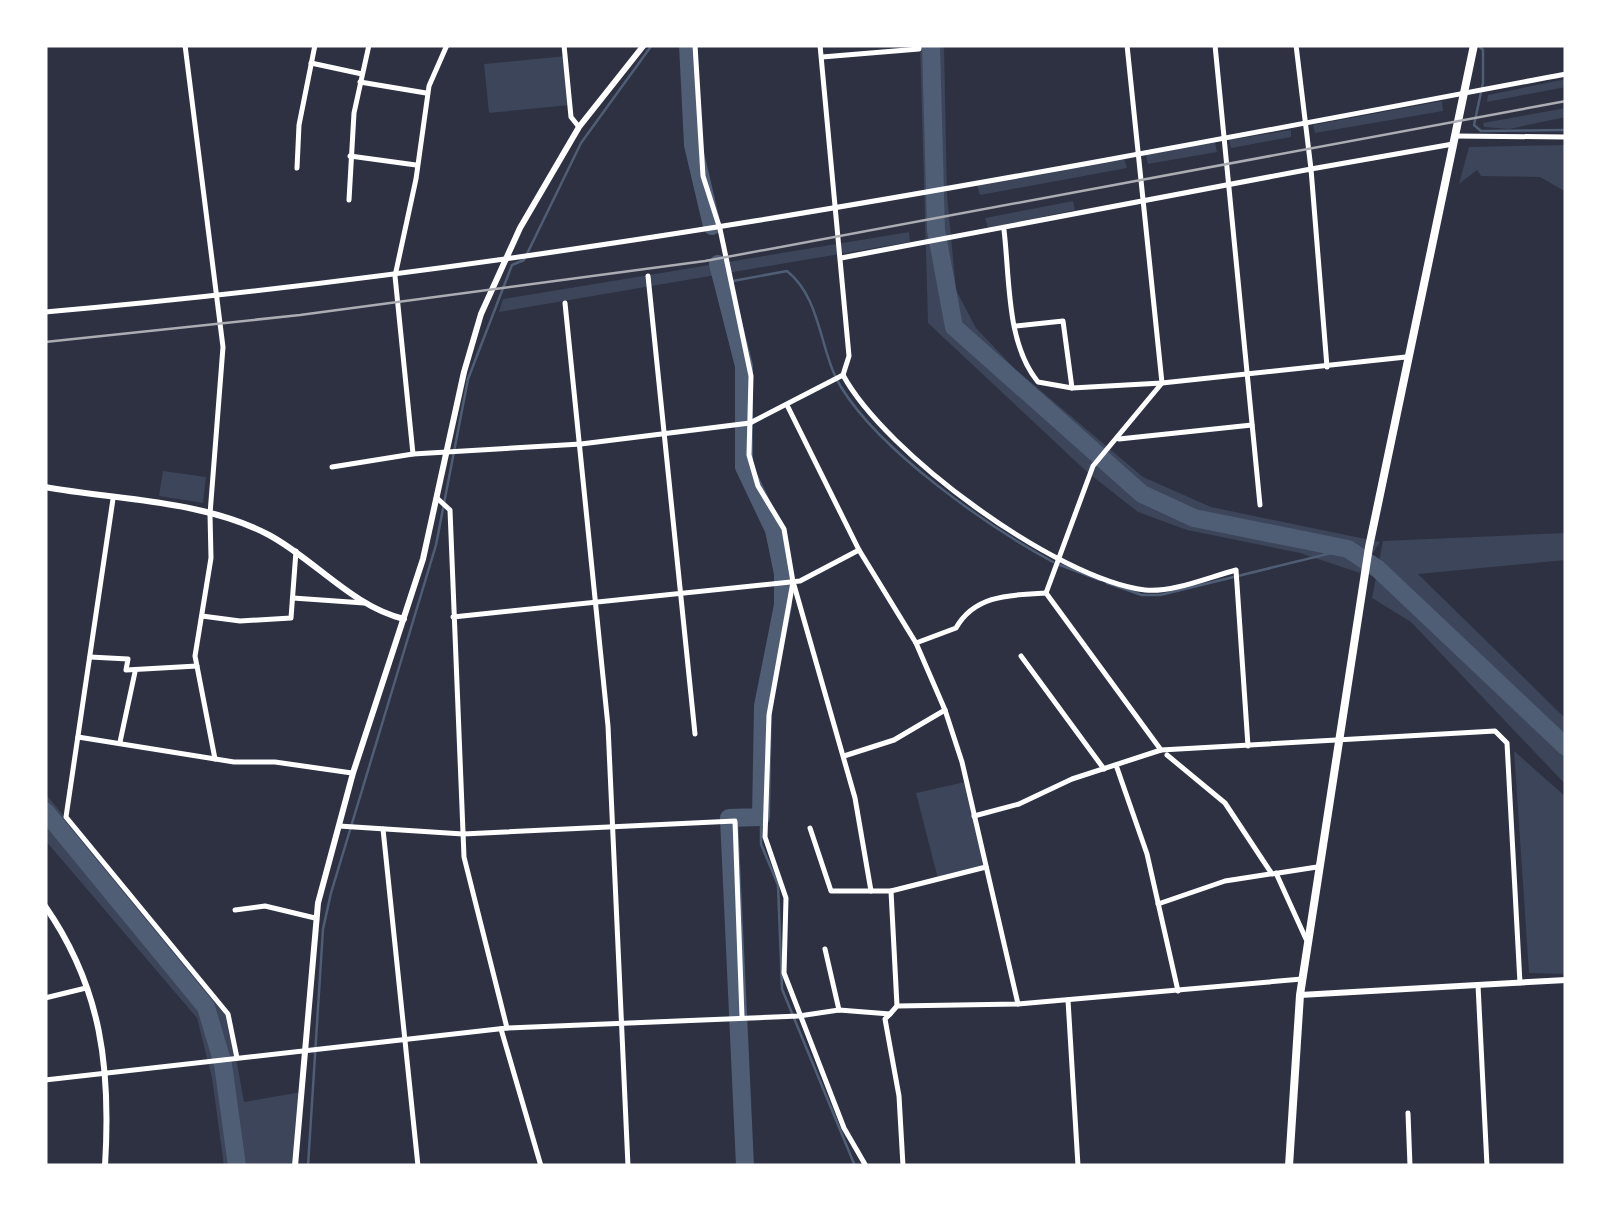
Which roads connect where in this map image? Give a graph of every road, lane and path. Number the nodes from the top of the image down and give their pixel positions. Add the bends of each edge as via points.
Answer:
1 (186, 45) edge
2 (315, 45) edge
3 (369, 45) edge
4 (448, 45) edge
5 (564, 45) edge
6 (644, 45) edge
7 (695, 45) edge
8 (820, 45) edge
9 (919, 45) edge
10 (1127, 45) edge
11 (1215, 45) edge
12 (1296, 45) edge
13 (1474, 45) edge
14 (822, 57) junction
15 (312, 63) junction
16 (1566, 74) edge
17 (361, 78) junction
18 (427, 93) junction
19 (1462, 94) junction
20 (1304, 124) junction
21 (580, 127) junction
22 (1566, 137) edge
23 (1224, 138) junction
24 (1454, 140) junction
25 (1138, 153) junction
26 (350, 156) junction
27 (418, 165) junction
28 (297, 168) dead end
29 (1311, 169) junction
30 (1228, 186) junction
31 (348, 200) dead end
32 (1142, 202) junction
33 (836, 209) junction
34 (720, 229) junction
35 (1004, 230) junction
36 (841, 258) junction
37 (504, 262) junction
38 (394, 276) junction
39 (648, 276) dead end
40 (216, 294) junction
41 (565, 302) dead end
42 (45, 312) edge
43 (1016, 326) junction
44 (1406, 356) junction
45 (1327, 367) junction
46 (1248, 374) junction
47 (843, 375) junction
48 (1162, 382) junction
49 (1072, 388) junction
50 (787, 405) junction
51 (750, 424) junction
52 (1252, 425) junction
53 (664, 432) junction
54 (1119, 438) junction
55 (581, 444) junction
56 (448, 452) junction
57 (413, 454) junction
58 (332, 467) dead end
59 (45, 487) edge
60 (113, 499) junction
61 (438, 499) junction
62 (1260, 505) dead end
63 (210, 514) junction
64 (859, 550) junction
65 (296, 551) junction
66 (1058, 560) junction
67 (793, 582) junction
68 (1046, 593) junction
69 (680, 594) junction
70 (292, 598) junction
71 (596, 602) junction
72 (367, 603) junction
73 (202, 616) junction
74 (454, 617) junction
75 (404, 620) junction
76 (916, 643) junction
77 (1021, 656) dead end
78 (90, 657) junction
79 (197, 666) junction
80 (135, 672) junction
81 (946, 710) junction
82 (694, 734) dead end
83 (78, 737) junction
84 (1338, 740) junction
85 (120, 744) junction
86 (1248, 746) junction
87 (1163, 752) junction
88 (844, 756) junction
89 (215, 759) junction
90 (1116, 765) junction
91 (1104, 769) junction
92 (353, 774) junction
93 (974, 816) junction
94 (339, 826) junction
95 (613, 826) junction
96 (810, 828) dead end
97 (382, 829) junction
98 (463, 834) junction
99 (986, 867) junction
100 (1317, 867) junction
101 (1274, 874) junction
102 (891, 890) junction
103 (871, 891) junction
104 (1158, 904) junction
105 (45, 906) edge
106 (235, 910) dead end
107 (315, 918) junction
108 (55, 921) junction
109 (45, 924) edge
110 (1307, 941) junction
111 (825, 949) dead end
112 (1302, 979) junction
113 (1566, 980) edge
114 (1520, 982) junction
115 (1478, 985) junction
116 (86, 988) junction
117 (1178, 990) junction
118 (1300, 995) junction
119 (45, 998) edge
120 (1068, 1000) junction
121 (1018, 1004) junction
122 (897, 1006) junction
123 (839, 1010) junction
124 (890, 1014) junction
125 (799, 1016) junction
126 (742, 1018) junction
127 (622, 1023) junction
128 (504, 1029) junction
129 (404, 1040) junction
130 (306, 1049) junction
131 (237, 1058) junction
132 (108, 1074) junction
133 (45, 1080) edge
134 (1408, 1113) dead end
135 (105, 1166) edge
136 (295, 1166) edge
137 (418, 1166) edge
138 (541, 1166) edge
139 (628, 1166) edge
140 (866, 1166) edge
141 (903, 1166) edge
142 (1078, 1166) edge
143 (1289, 1166) edge
144 (1410, 1166) edge
145 (1487, 1166) edge

1 - 40 street
2 - 15 street
3 - 17 street
4 - 18 street
5 - 21 street via 571,117
6 - 21 street
7 - 34 street via 704,176
8 - 14 street
9 - 14 street
10 - 25 street
11 - 23 street
12 - 20 street
13 - 19 main road
14 - 33 street
15 - 17 street
15 - 28 street
16 - 19 street
17 - 18 street
17 - 26 street
18 - 27 street
19 - 20 street
19 - 24 main road
20 - 23 street
20 - 29 street
21 - 37 street
22 - 24 street
23 - 25 street
23 - 30 street
24 - 29 street
24 - 44 main road
25 - 32 street
25 - 33 street
26 - 27 street
26 - 31 street
27 - 38 street
29 - 30 street
29 - 45 street
30 - 32 street
30 - 46 street
32 - 35 street
32 - 48 street
33 - 34 street
33 - 36 street
34 - 37 street
34 - 51 street via 748,357
35 - 36 street
35 - 43 street
36 - 47 street via 848,356
37 - 38 street
37 - 56 street via 464,372
38 - 40 street
38 - 57 street
39 - 53 street
40 - 42 street
40 - 63 street via 223,347
41 - 55 street
43 - 49 street via 1024,364 1038,382
43 - 49 street via 1063,321
44 - 45 street
44 - 84 main road
45 - 46 street
46 - 48 street
46 - 52 street
47 - 50 street
47 - 66 street via 870,416 902,447 982,512
48 - 49 street
48 - 54 street
50 - 51 street
50 - 64 street
51 - 53 street
51 - 67 street via 752,470 784,528
52 - 54 street
52 - 62 street
53 - 55 street
53 - 69 street
54 - 66 street via 1093,466
55 - 56 street
55 - 71 street
56 - 57 street
56 - 61 street
57 - 58 street
59 - 60 street
60 - 63 street
60 - 78 street
61 - 74 street via 450,510
61 - 75 street
63 - 65 street via 267,533
63 - 73 street
64 - 67 street
64 - 76 street
65 - 70 street
65 - 72 street
66 - 68 street
66 - 86 street via 1144,590 1236,570
67 - 69 street
67 - 88 street
67 - 125 street via 770,716 765,836 786,898 784,972
68 - 76 street via 995,596 964,614 956,628
68 - 87 street
69 - 71 street
69 - 82 street
70 - 72 street
70 - 73 street via 291,618
71 - 74 street
71 - 95 street
72 - 75 street
73 - 79 street
74 - 98 street
75 - 92 street
76 - 81 street
77 - 91 street
78 - 80 street via 128,659 126,670
78 - 83 street
79 - 80 street
79 - 89 street
80 - 85 street
81 - 88 street via 894,740
81 - 93 street
83 - 85 street
83 - 131 street via 66,817 228,1014
84 - 86 street
84 - 100 main road
84 - 114 street via 1495,731 1506,742
85 - 89 street
86 - 87 street
87 - 90 street
87 - 101 street via 1225,802
88 - 103 street
89 - 92 street
90 - 91 street
90 - 104 street
91 - 93 street
92 - 94 street
93 - 99 street
94 - 97 street
94 - 107 street
95 - 98 street
95 - 126 street via 735,822
95 - 127 street
96 - 103 street via 831,891
97 - 98 street
97 - 129 street
98 - 128 street
99 - 102 street
99 - 121 street
100 - 101 street
100 - 110 main road
101 - 104 street via 1225,880
101 - 110 street
102 - 103 street
102 - 122 street
104 - 117 street
105 - 108 street
106 - 107 street via 265,906
107 - 130 street
108 - 109 street
108 - 116 street
110 - 112 main road
111 - 123 street
112 - 117 street
112 - 118 main road
113 - 114 street
114 - 115 street
115 - 118 street
115 - 145 street
116 - 119 street
116 - 132 street
117 - 120 street
118 - 143 main road
120 - 121 street
120 - 142 street
121 - 122 street
122 - 124 street
123 - 124 street
123 - 125 street
124 - 141 street via 884,1019 899,1096
125 - 126 street
125 - 140 street
126 - 127 street
127 - 128 street
127 - 139 street
128 - 129 street
128 - 138 street
129 - 130 street
129 - 137 street
130 - 131 street
130 - 136 street
131 - 132 street
132 - 133 street
132 - 135 street
134 - 144 street

